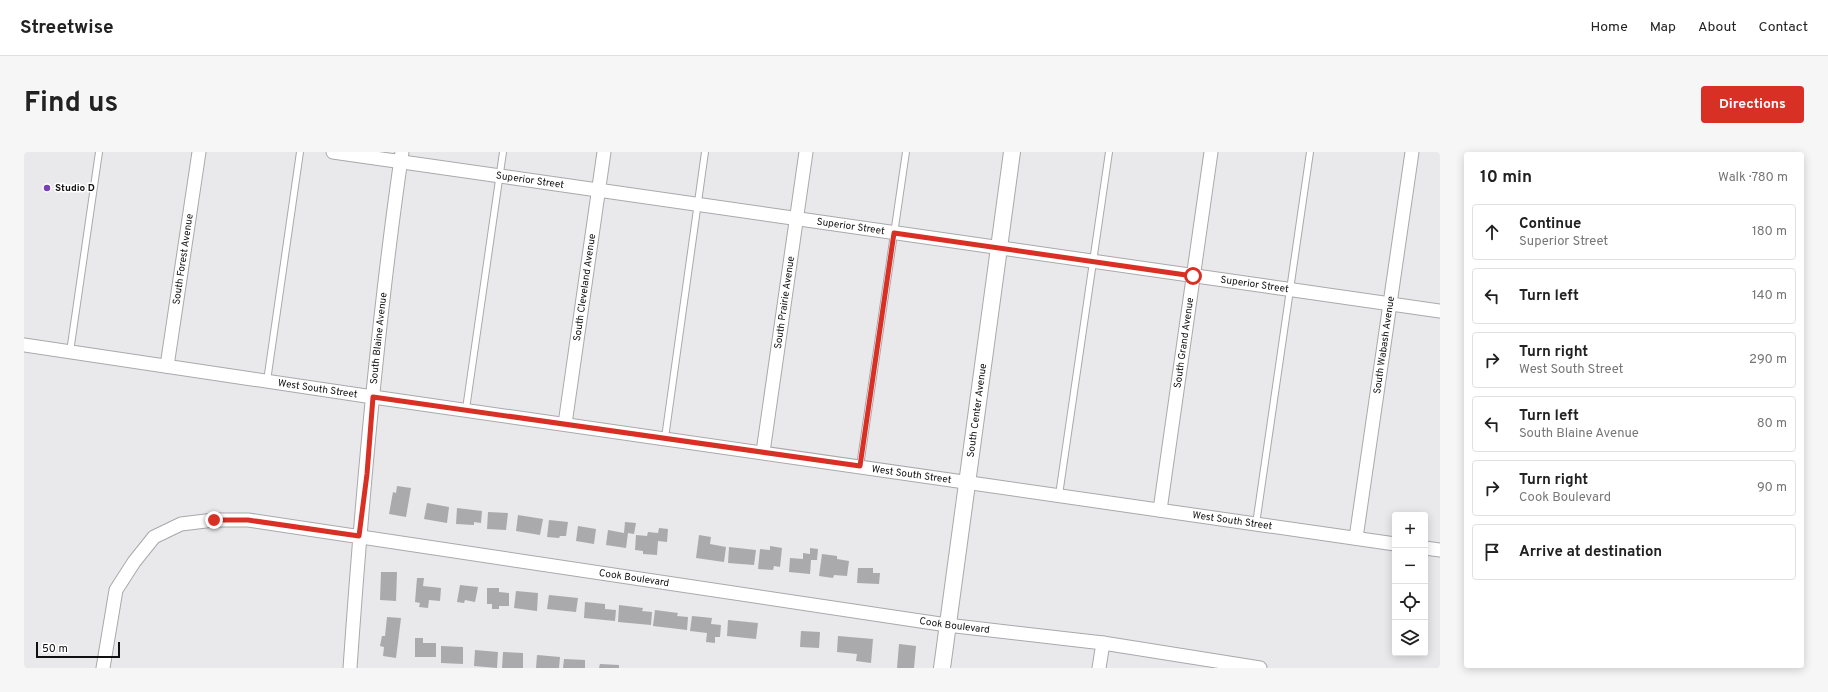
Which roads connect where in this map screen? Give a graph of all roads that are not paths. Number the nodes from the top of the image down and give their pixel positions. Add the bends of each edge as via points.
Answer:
1 (99, 152) edge
2 (199, 152) edge
3 (300, 152) edge
4 (333, 152) edge
5 (503, 152) edge
6 (604, 152) edge
7 (705, 152) edge
8 (806, 152) edge
9 (906, 152) edge
10 (1012, 152) edge
11 (1109, 152) edge
12 (1210, 152) edge
13 (1310, 152) edge
14 (1412, 152) edge
15 (401, 157) edge
16 (500, 176) junction
17 (598, 190) junction
18 (698, 204) junction
19 (797, 219) junction
20 (894, 233) junction
21 (999, 248) junction
22 (1093, 261) junction
23 (1193, 276) junction
24 (1290, 290) junction
25 (1390, 304) junction
26 (1440, 311) edge
27 (24, 345) edge
28 (70, 352) junction
29 (167, 366) junction
30 (267, 381) junction
31 (373, 397) junction
32 (466, 409) junction
33 (565, 424) junction
34 (665, 438) junction
35 (763, 452) junction
36 (860, 466) junction
37 (967, 482) junction
38 (1059, 495) junction
39 (1160, 510) junction
40 (1256, 524) junction
41 (359, 536) junction
42 (1356, 538) junction
43 (1392, 544) edge
44 (1428, 548) edge
45 (1440, 550) edge
46 (947, 625) junction
47 (1102, 643) junction
48 (103, 668) edge
49 (350, 668) edge
50 (942, 668) edge
51 (1099, 668) edge
52 (1253, 668) edge

1 - 28 lane
2 - 29 street, South Forest Avenue
3 - 30 lane
4 - 15 street, Superior Street
5 - 16 lane
6 - 17 street, South Cleveland Avenue
7 - 18 lane
8 - 19 street, South Prairie Avenue
9 - 20 lane
10 - 21 street, South Center Avenue
11 - 22 lane
12 - 23 street, South Grand Avenue
13 - 24 lane
14 - 25 street, South Wabash Avenue
15 - 16 street, Superior Street
15 - 31 street, South Blaine Avenue
16 - 17 street, Superior Street
16 - 32 lane
17 - 18 street, Superior Street
17 - 33 street, South Cleveland Avenue
18 - 19 street, Superior Street
18 - 34 lane
19 - 20 street, Superior Street
19 - 35 street, South Prairie Avenue
20 - 21 street, Superior Street
20 - 36 lane
21 - 22 street, Superior Street
21 - 37 street, South Center Avenue
22 - 23 street, Superior Street
22 - 38 lane
23 - 24 street, Superior Street
23 - 39 street, South Grand Avenue
24 - 25 street, Superior Street
24 - 40 lane
25 - 26 street, Superior Street
25 - 42 street, South Wabash Avenue
27 - 28 street, West South Street
28 - 29 street, West South Street
29 - 30 street, West South Street
30 - 31 street, West South Street
31 - 32 street, West South Street
31 - 41 street, South Blaine Avenue
32 - 33 street, West South Street
33 - 34 street, West South Street
34 - 35 street, West South Street
35 - 36 street, West South Street
36 - 37 street, West South Street
37 - 38 street, West South Street
37 - 46 street, South Center Avenue
38 - 39 street, West South Street
39 - 40 street, West South Street
40 - 42 street, West South Street
41 - 46 street, Cook Boulevard
41 - 48 street, Cook Boulevard via 248,520 214,520 181,524 154,537 116,590
41 - 49 street, South Blaine Avenue
42 - 43 street, West South Street
44 - 45 street
46 - 47 street, Cook Boulevard
46 - 50 street, South Center Avenue
47 - 51 street
47 - 52 street, Cook Boulevard

